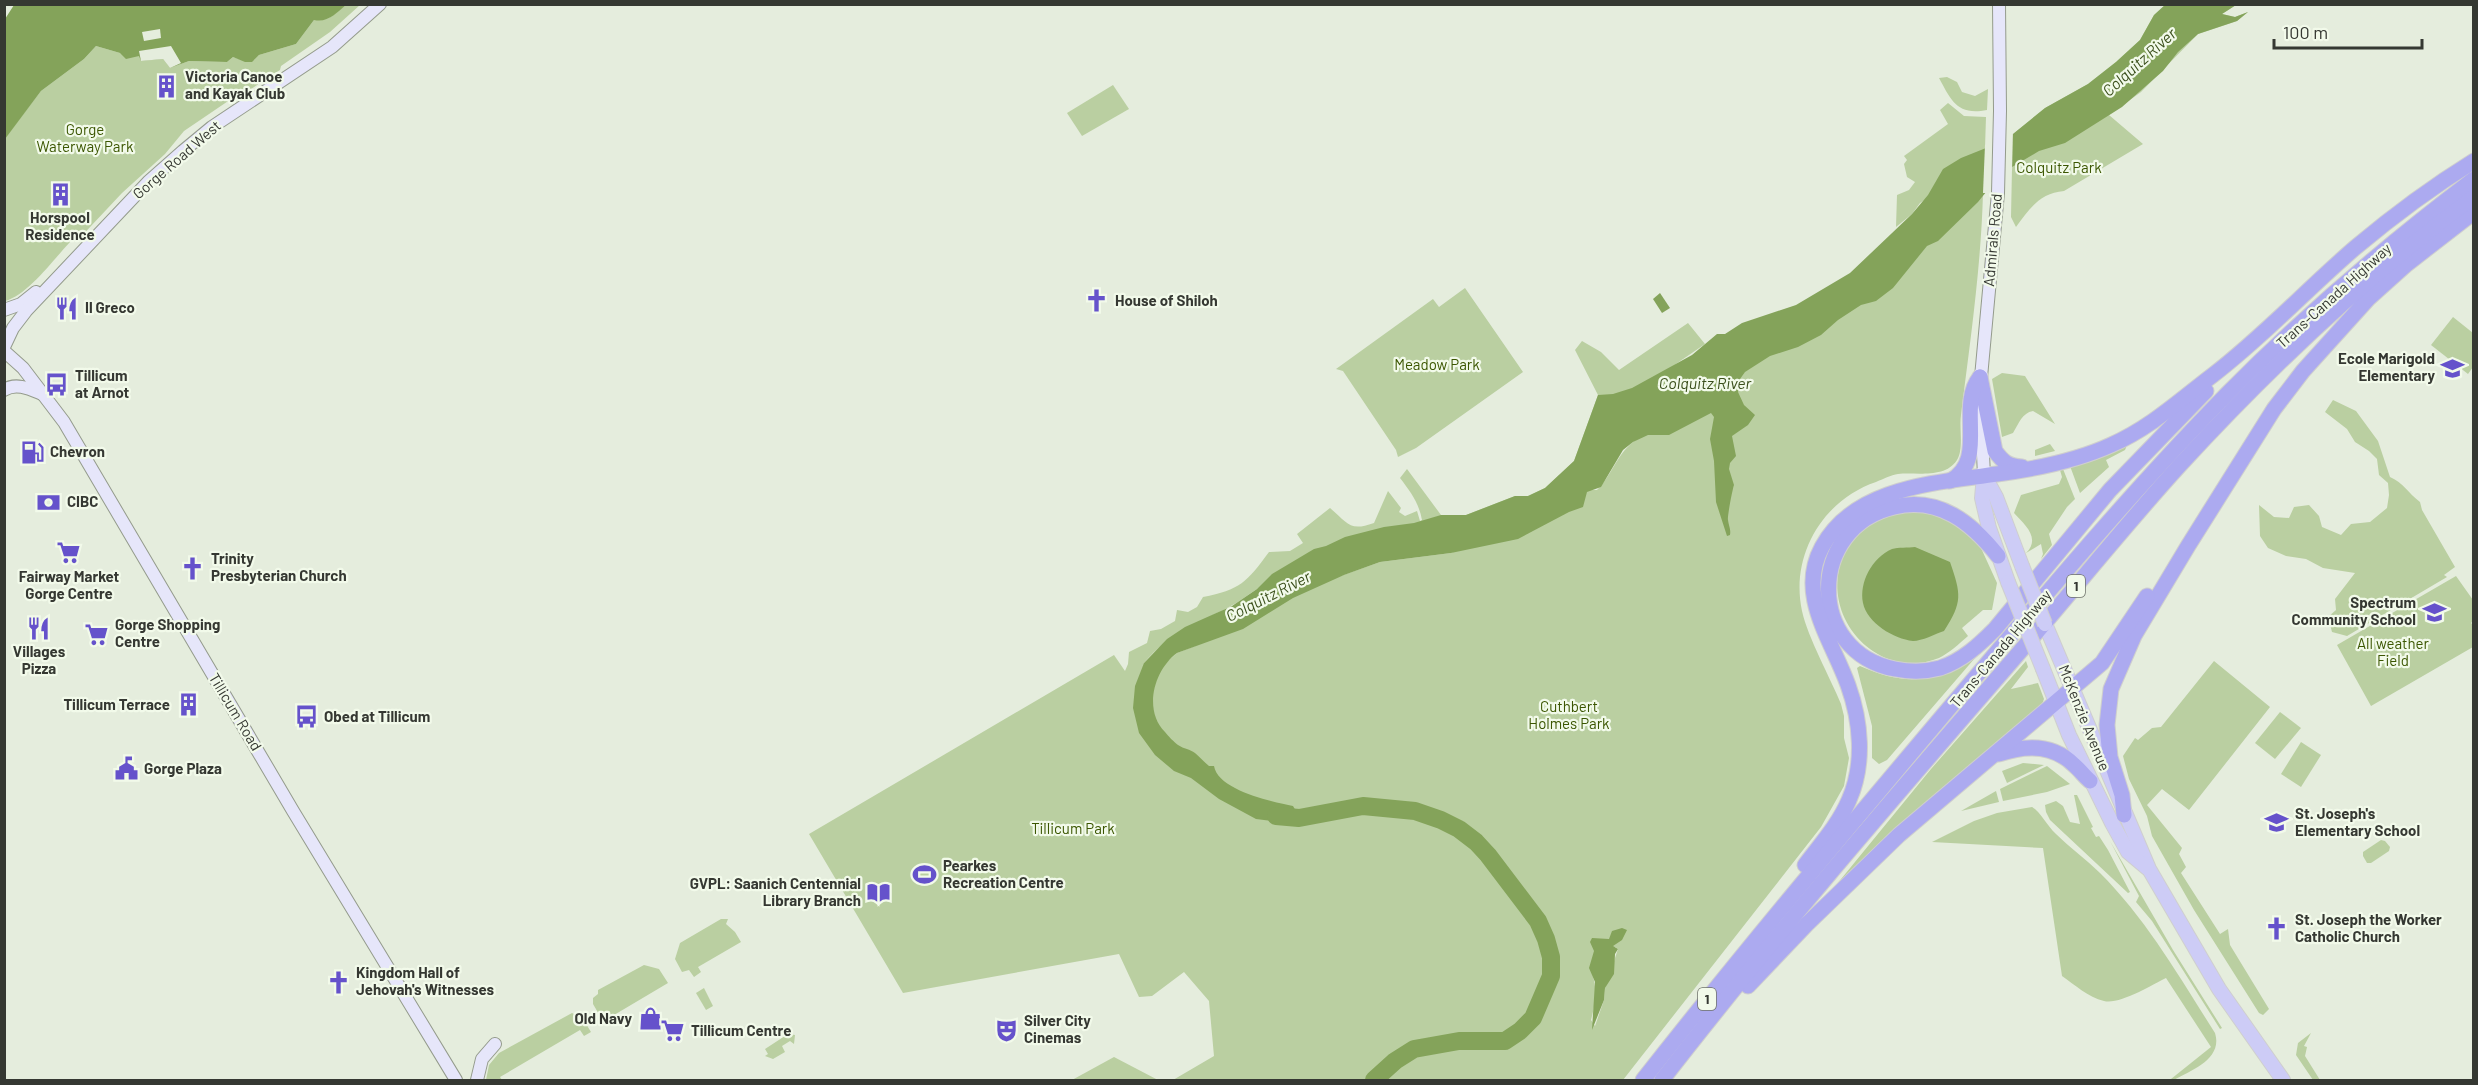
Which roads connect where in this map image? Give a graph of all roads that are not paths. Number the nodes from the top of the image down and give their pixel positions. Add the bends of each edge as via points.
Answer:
1 (380, 4) edge
2 (1999, 4) edge
3 (2474, 161) edge
4 (2474, 179) edge
5 (2474, 197) edge
6 (2474, 212) edge
7 (57, 279) junction
8 (4, 310) edge
9 (4, 349) edge
10 (2232, 361) junction
11 (1980, 377) junction
12 (4, 390) edge
13 (44, 394) junction
14 (2043, 466) junction
15 (1984, 476) junction
16 (1949, 481) junction
17 (2188, 546) junction
18 (1998, 556) junction
19 (2022, 566) joint
20 (2008, 582) joint
21 (2072, 690) junction
22 (2056, 704) junction
23 (1990, 757) junction
24 (2091, 782) junction
25 (2124, 815) junction
26 (2149, 869) junction
27 (1772, 919) junction
28 (1716, 1012) junction
29 (495, 1044) dead end
30 (456, 1080) edge
31 (477, 1080) edge
32 (1643, 1080) edge
33 (1662, 1080) edge
34 (2283, 1080) edge

1 - 7 main road, Gorge Road West via 332,46 183,151 148,182
2 - 11 main road, Admirals Road via 1998,193
3 - 10 highway via 2355,247
4 - 27 highway, Trans-Canada Highway / 1 via 2307,317 2186,437 2035,608
5 - 28 highway, Trans-Canada Highway / 1 via 2316,328 2177,468 1857,840
6 - 17 highway via 2407,264 2328,341 2274,409
7 - 8 main road via 21,304
7 - 9 main road, Gorge Road West via 13,328
9 - 13 main road, Tillicum Road
10 - 14 highway via 2155,421 2112,445
10 - 18 highway via 2109,490 1976,648 1941,668 1890,668 1864,656 1846,638 1829,604 1829,573 1834,555 1857,524 1884,509 1916,504 1942,509 1970,526
11 - 14 highway via 1995,451 2002,461 2009,466
11 - 15 main road, Admirals Road
11 - 16 highway via 1974,384 1970,405 1969,457 1962,472
12 - 13 main road via 26,387
13 - 30 main road, Tillicum Road via 96,474
14 - 15 highway
15 - 16 highway
15 - 18 main road, Admirals Road via 1982,498
15 - 19 main road, Admirals Road
16 - 27 highway via 1875,499 1838,525 1822,547 1814,570 1813,594 1818,617 1854,703 1860,742 1856,778 1849,801 1793,881
17 - 21 highway via 2172,559 2102,663
17 - 25 highway via 2134,636 2111,689 2108,742
18 - 20 main road, Admirals Road
19 - 21 main road, McKenzie Avenue, bridge
20 - 22 main road, McKenzie Avenue, bridge
21 - 22 highway
21 - 25 main road, McKenzie Avenue
22 - 23 highway
22 - 24 main road, McKenzie Avenue
23 - 24 highway via 2015,749 2039,748 2062,756
23 - 28 highway via 1899,835 1739,997
24 - 26 main road, McKenzie Avenue via 2128,852
25 - 26 main road, McKenzie Avenue
26 - 34 main road, McKenzie Avenue via 2219,989
27 - 32 highway, Trans-Canada Highway / 1
28 - 33 highway, Trans-Canada Highway / 1
29 - 31 main road via 482,1059

